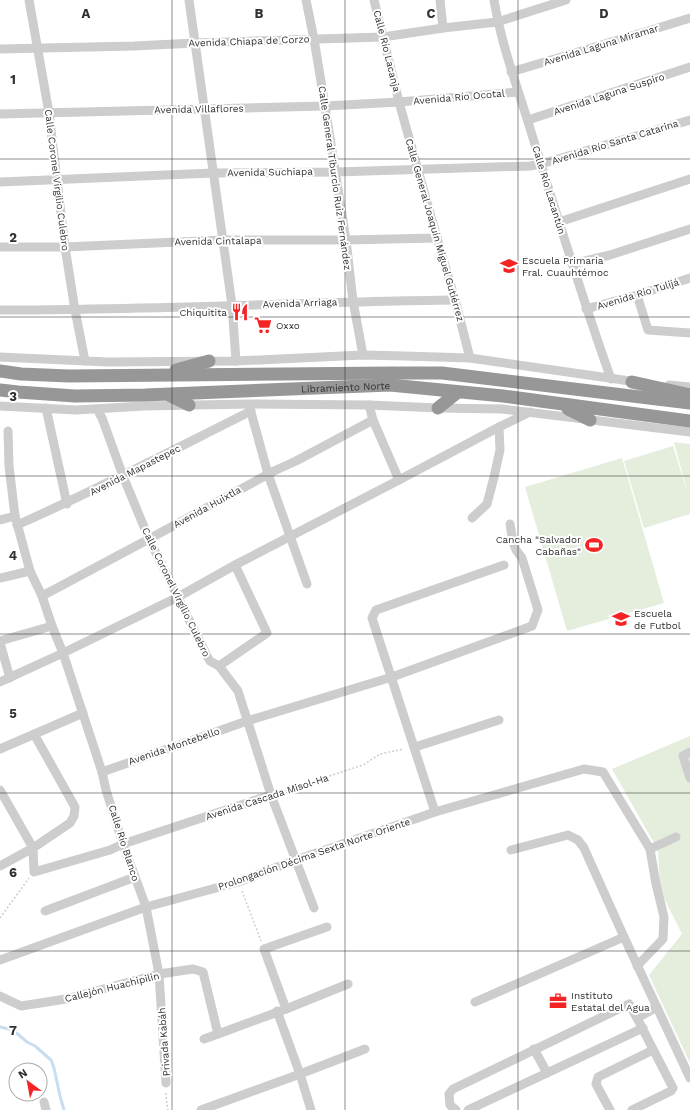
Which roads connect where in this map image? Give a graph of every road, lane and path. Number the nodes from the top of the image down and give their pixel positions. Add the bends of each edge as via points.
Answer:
1 (29, 0) edge
2 (189, 0) edge
3 (306, 0) edge
4 (374, 0) edge
5 (440, 0) edge
6 (494, 0) edge
7 (566, 0) edge
8 (690, 18) edge
9 (497, 22) junction
10 (443, 28) junction
11 (383, 37) junction
12 (314, 38) junction
13 (195, 43) junction
14 (0, 48) edge
15 (37, 48) junction
16 (690, 67) edge
17 (511, 72) junction
18 (518, 92) junction
19 (399, 102) junction
20 (325, 106) junction
21 (204, 109) junction
22 (49, 113) junction
23 (0, 114) edge
24 (528, 120) junction
25 (690, 120) edge
26 (541, 164) junction
27 (418, 169) junction
28 (336, 172) junction
29 (213, 173) junction
30 (690, 179) edge
31 (58, 180) junction
32 (0, 182) edge
33 (559, 222) junction
34 (690, 229) edge
35 (437, 238) junction
36 (223, 240) junction
37 (346, 240) junction
38 (0, 247) edge
39 (65, 247) junction
40 (572, 264) junction
41 (690, 278) edge
42 (638, 295) junction
43 (455, 300) junction
44 (353, 301) junction
45 (232, 306) junction
46 (586, 309) junction
47 (0, 310) edge
48 (75, 310) junction
49 (690, 333) edge
50 (364, 355) junction
51 (0, 357) edge
52 (470, 358) junction
53 (85, 361) junction
54 (209, 361) junction
55 (236, 361) junction
56 (0, 371) edge
57 (158, 375) junction
58 (610, 379) junction
59 (632, 382) junction
60 (690, 387) edge
61 (0, 390) edge
62 (458, 392) junction
63 (167, 394) junction
64 (690, 396) edge
65 (555, 403) junction
66 (690, 403) edge
67 (189, 405) junction
68 (369, 405) junction
69 (0, 406) edge
70 (250, 407) junction
71 (46, 408) junction
72 (97, 408) junction
73 (438, 408) junction
74 (530, 412) junction
75 (373, 420) junction
76 (590, 420) junction
77 (690, 421) edge
78 (499, 427) junction
79 (8, 431) dead end
80 (690, 432) edge
81 (4, 467) edge
82 (268, 474) junction
83 (123, 476) junction
84 (399, 480) junction
85 (67, 504) junction
86 (472, 518) dead end
87 (0, 520) edge
88 (16, 521) junction
89 (510, 524) dead end
90 (290, 537) junction
91 (149, 539) junction
92 (235, 565) junction
93 (504, 565) dead end
94 (30, 571) junction
95 (0, 578) edge
96 (307, 584) dead end
97 (42, 596) junction
98 (178, 597) junction
99 (52, 626) junction
100 (0, 642) edge
101 (63, 653) junction
102 (219, 666) junction
103 (392, 677) junction
104 (10, 678) junction
105 (0, 682) edge
106 (83, 713) junction
107 (499, 720) dead end
108 (247, 721) junction
109 (34, 734) junction
110 (415, 747) junction
111 (0, 749) edge
112 (690, 752) edge
113 (102, 772) junction
114 (690, 778) edge
115 (0, 790) edge
116 (271, 796) junction
117 (435, 812) junction
118 (676, 837) dead end
119 (123, 844) junction
120 (33, 848) junction
121 (650, 849) junction
122 (511, 850) dead end
123 (296, 860) junction
124 (0, 866) edge
125 (34, 872) junction
126 (134, 877) junction
127 (238, 882) junction
128 (146, 907) junction
129 (314, 908) dead end
130 (45, 911) dead end
131 (0, 918) edge
132 (328, 927) dead end
133 (624, 937) junction
134 (264, 949) junction
135 (0, 960) edge
136 (638, 966) junction
137 (159, 974) junction
138 (348, 984) dead end
139 (0, 996) edge
140 (475, 1002) dead end
141 (657, 1007) junction
142 (282, 1010) junction
143 (637, 1018) junction
144 (642, 1028) junction
145 (218, 1034) junction
146 (204, 1038) dead end
147 (365, 1049) dead end
148 (534, 1049) junction
149 (653, 1050) junction
150 (547, 1073) junction
151 (300, 1074) junction
152 (690, 1078) edge
153 (166, 1083) joint
154 (168, 1110) edge
155 (201, 1110) edge
156 (312, 1110) edge
157 (456, 1110) edge
158 (468, 1110) edge
159 (610, 1110) edge
160 (632, 1110) edge

1 - 15 street, Calle Coronel Virgilio Culebro
2 - 13 street
3 - 12 street, Calle General Tiburcio Ruiz Fernández
4 - 11 street, Calle Río Lacanja
5 - 10 street
6 - 9 street, Calle Río Lacantún
7 - 9 street, Avenida Chiapa de Corzo
8 - 17 street, Avenida Laguna Miramar
9 - 10 street, Avenida Chiapa de Corzo
9 - 17 street, Calle Río Lacantún
10 - 11 street, Avenida Chiapa de Corzo
11 - 12 street, Avenida Chiapa de Corzo
11 - 19 street, Calle Río Lacanja
12 - 13 street, Avenida Chiapa de Corzo
12 - 20 street, Calle General Tiburcio Ruiz Fernández
13 - 15 street, Avenida Chiapa de Corzo
13 - 21 street
14 - 15 street, Avenida Chiapa de Corzo
15 - 22 street, Calle Coronel Virgilio Culebro
16 - 24 street, Avenida Laguna Suspiro
17 - 18 street, Calle Río Lacantún
18 - 19 street, Avenida Río Ocotal
18 - 24 street, Calle Río Lacantún
19 - 20 street, Avenida Villaflores
19 - 27 street, Calle General Joaquín Miguel Gutiérrez
20 - 21 street, Avenida Villaflores
20 - 28 street, Calle General Tiburcio Ruiz Fernández
21 - 22 street, Avenida Villaflores
21 - 29 street
22 - 23 street, Avenida Villaflores
22 - 31 street, Calle Coronel Virgilio Culebro
24 - 26 street, Calle Río Lacantún
25 - 26 street, Avenida Río Santa Catarina
26 - 27 street, Avenida Suchiapa
26 - 33 street, Calle Río Lacantún
27 - 28 street, Avenida Suchiapa
27 - 35 street, Calle General Joaquín Miguel Gutiérrez
28 - 29 street, Avenida Suchiapa
28 - 37 street, Calle General Tiburcio Ruiz Fernández
29 - 31 street, Avenida Suchiapa
29 - 36 street
30 - 33 street
31 - 32 street, Avenida Suchiapa
31 - 39 street, Calle Coronel Virgilio Culebro
33 - 40 street, Calle Río Lacantún
34 - 40 street via 610,255
35 - 37 street, Avenida Cintalapa
35 - 43 street, Calle General Joaquín Miguel Gutiérrez
36 - 37 street, Avenida Cintalapa
36 - 39 street, Avenida Cintalapa
36 - 45 street
37 - 44 street, Calle General Tiburcio Ruiz Fernández
38 - 39 street, Avenida Cintalapa
39 - 48 street, Calle Coronel Virgilio Culebro
40 - 46 street, Calle Río Lacantún
41 - 42 street, Avenida Río Tulijá
42 - 46 street, Avenida Río Tulijá
42 - 49 street via 648,330
43 - 44 street, Avenida Arriaga
43 - 52 street, Calle General Joaquín Miguel Gutiérrez
44 - 45 street, Avenida Arriaga
44 - 50 street, Calle General Tiburcio Ruiz Fernández
45 - 48 street, Avenida Arriaga
45 - 55 street
46 - 58 street, Calle Río Lacantún
47 - 48 street, Avenida Arriaga
48 - 53 street, Calle Coronel Virgilio Culebro
50 - 52 street
50 - 55 street
51 - 53 street
52 - 58 street
53 - 54 street
54 - 55 street
54 - 57 highway
56 - 57 highway, Libramiento Norte via 69,376
57 - 66 highway, Libramiento Norte via 442,373
58 - 59 street
59 - 60 street
59 - 64 highway
61 - 63 highway, Libramiento Norte via 75,396
62 - 63 highway, Libramiento Norte via 390,385
62 - 65 highway, Libramiento Norte
62 - 73 highway
63 - 67 highway
65 - 76 highway
65 - 77 highway, Libramiento Norte
67 - 70 street, Libramiento Norte
67 - 72 street, Libramiento Norte
68 - 70 street, Libramiento Norte
68 - 73 street, Libramiento Norte
68 - 75 street
69 - 71 street, Libramiento Norte
70 - 82 street
70 - 83 street, Avenida Mapastepec
71 - 72 street, Libramiento Norte
71 - 85 street
72 - 83 street, Calle Coronel Virgilio Culebro
73 - 74 street, Libramiento Norte
74 - 76 street, Libramiento Norte
74 - 78 street
75 - 82 street, Avenida Huixtla
75 - 84 street
76 - 80 street, Libramiento Norte
78 - 84 street
78 - 86 street via 500,450 487,504
79 - 81 street
81 - 88 street
82 - 90 street
82 - 91 street, Avenida Huixtla
83 - 85 street, Avenida Mapastepec
83 - 91 street, Calle Coronel Virgilio Culebro
84 - 90 street
85 - 88 street, Avenida Mapastepec
87 - 88 street, Avenida Mapastepec
88 - 94 street
89 - 103 street, Avenida Montebello via 513,542 522,558 538,610 532,626
90 - 92 street
90 - 96 street
91 - 97 street, Avenida Huixtla
91 - 98 street, Calle Coronel Virgilio Culebro
92 - 98 street
92 - 102 street via 267,633
93 - 103 street via 376,610 372,618
94 - 95 street
94 - 97 street
97 - 99 street
98 - 101 street
98 - 102 street, Calle Coronel Virgilio Culebro via 210,661
99 - 100 street
99 - 101 street
100 - 104 street
101 - 104 street
101 - 106 street
102 - 108 street, Calle Coronel Virgilio Culebro via 238,691
103 - 108 street, Avenida Montebello
103 - 110 street
104 - 105 street
106 - 109 street
106 - 113 street, Calle Río Blanco
107 - 110 street
108 - 113 street, Avenida Montebello
108 - 116 street, Calle Coronel Virgilio Culebro
109 - 111 street
109 - 120 street via 75,806 70,823
110 - 116 path, Avenida Cascada Misol-Ha via 380,754 363,765
110 - 117 street
112 - 114 street via 683,756
113 - 119 street, Calle Río Blanco
115 - 120 street
116 - 119 street, Avenida Cascada Misol-Ha
116 - 123 street, Calle Coronel Virgilio Culebro
117 - 121 street, Prolongación Décima Sexta Norte Oriente via 584,769 604,772
117 - 123 street, Prolongación Décima Sexta Norte Oriente
118 - 121 street
119 - 125 street, Avenida Cascada Misol-Ha
119 - 126 street, Calle Río Blanco
120 - 124 street
120 - 125 street
121 - 136 street via 664,916 663,940
122 - 133 street via 568,836 578,840
123 - 127 street, Prolongación Décima Sexta Norte Oriente
123 - 129 street, Calle Coronel Virgilio Culebro
125 - 131 path
126 - 128 street, Calle Río Blanco
126 - 130 street
127 - 128 street, Prolongación Décima Sexta Norte Oriente
127 - 134 path
128 - 135 street, Prolongación Décima Sexta Norte Oriente
128 - 137 street, Calle Río Blanco
132 - 134 street
133 - 136 street
133 - 140 street
134 - 142 street
136 - 141 street
137 - 139 street, Callejón Huachipilin via 66,999 21,1006
137 - 145 street, Callejón Huachipilin via 193,969 203,972
137 - 153 street, Privada Kabáh
138 - 142 street
141 - 143 street
141 - 152 street
142 - 145 street
142 - 151 street
143 - 144 street
143 - 148 street via 629,1004
144 - 149 street
144 - 150 street
145 - 146 street
147 - 151 street
148 - 150 street
148 - 157 street via 452,1089 449,1094 450,1105
149 - 159 street via 598,1077 596,1084
149 - 160 street via 673,1088
150 - 158 street
151 - 155 street
151 - 156 street
153 - 154 path, Privada Kabáh

